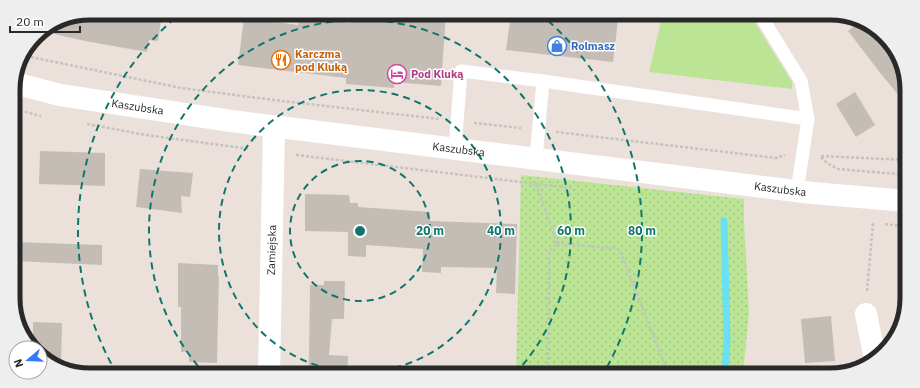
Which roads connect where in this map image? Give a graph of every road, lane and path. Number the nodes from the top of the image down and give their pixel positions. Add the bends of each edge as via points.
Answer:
1 (764, 20) edge
2 (28, 57) edge
3 (543, 81) junction
4 (20, 85) edge
5 (20, 111) edge
6 (46, 117) dead end
7 (808, 119) junction
8 (457, 121) junction
9 (84, 124) dead end
10 (274, 126) junction
11 (538, 130) junction
12 (455, 148) junction
13 (803, 154) junction
14 (273, 158) junction
15 (536, 158) junction
16 (900, 160) edge
17 (900, 174) edge
18 (797, 191) junction
19 (900, 200) edge
20 (873, 223) dead end
21 (557, 243) junction
22 (866, 314) joint
23 (874, 353) edge
24 (269, 368) edge
25 (548, 368) edge
26 (666, 368) edge

1 - 7 lane via 802,81
2 - 8 path via 181,88
3 - 7 lane
3 - 8 lane via 461,71
3 - 11 lane
4 - 10 main road, Kaszubska via 60,95
5 - 6 path
7 - 13 lane
8 - 11 path
8 - 12 lane
9 - 14 path via 146,136 254,149 259,157
10 - 12 main road, Kaszubska
10 - 14 main road, Zamiejska
11 - 13 path via 776,158 789,153
11 - 15 lane
12 - 15 main road, Kaszubska
13 - 18 lane
14 - 21 path via 288,159 293,155 536,184
14 - 24 main road, Zamiejska
15 - 18 main road, Kaszubska
16 - 17 path via 819,156 838,169
18 - 19 main road, Kaszubska
20 - 22 path
21 - 25 path via 549,252
21 - 26 path via 619,249
22 - 23 main road

